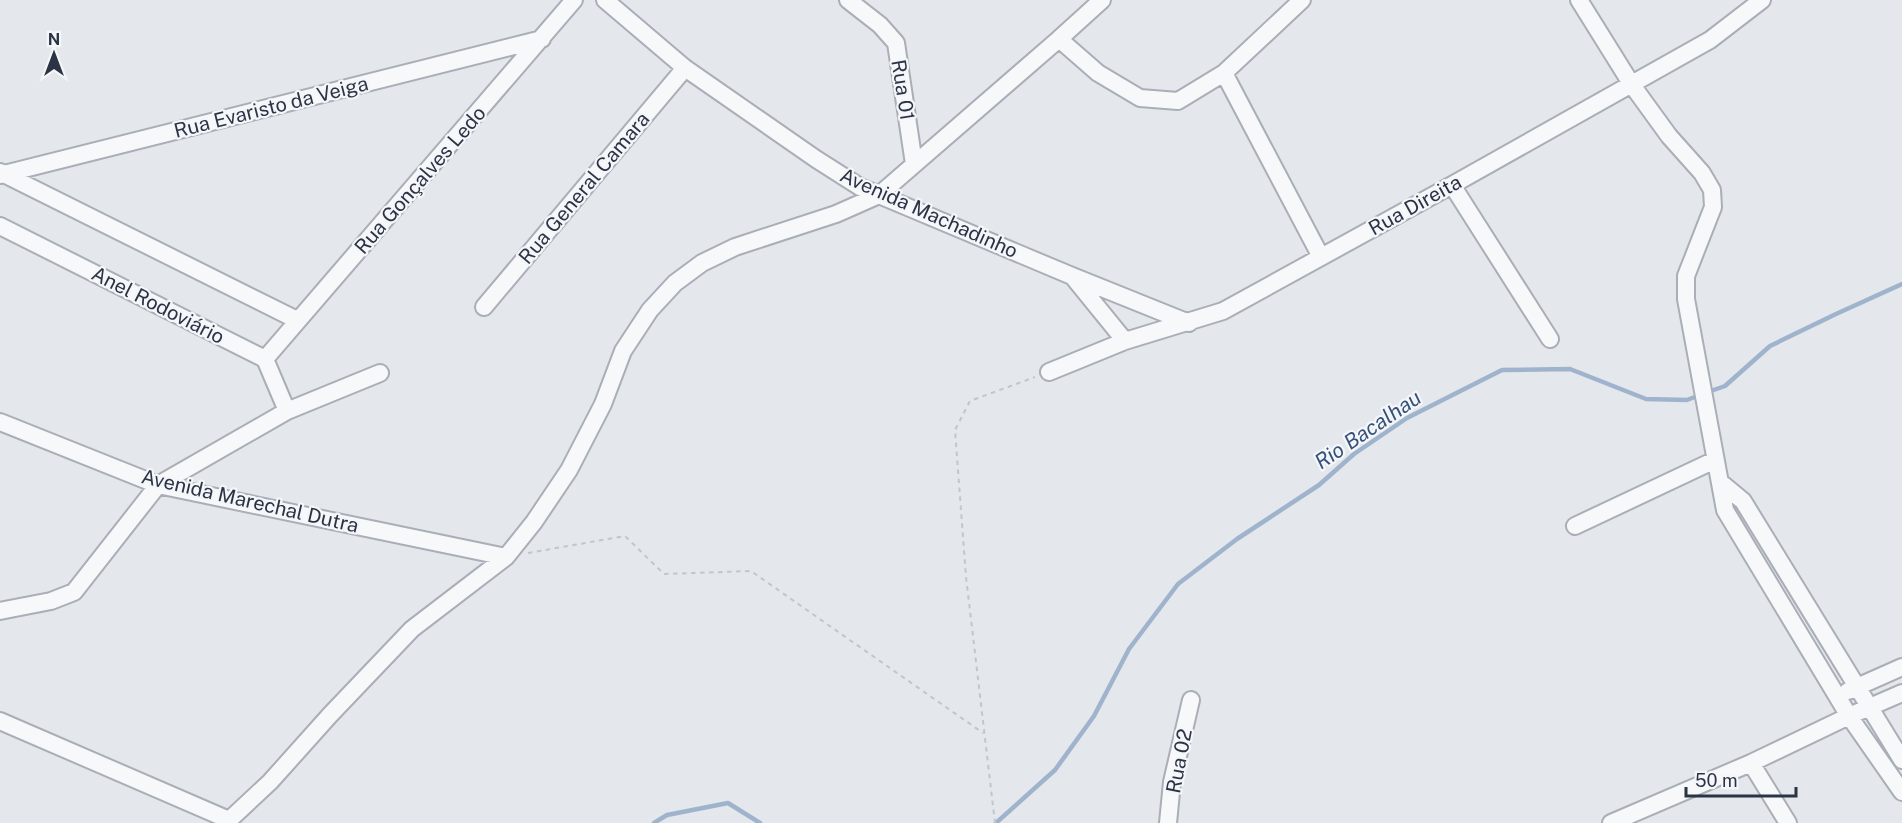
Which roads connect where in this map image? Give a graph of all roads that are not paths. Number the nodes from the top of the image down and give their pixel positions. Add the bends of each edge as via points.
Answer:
1 (574, 0) edge
2 (605, 0) edge
3 (848, 0) edge
4 (1102, 0) edge
5 (1302, 0) edge
6 (1579, 0) edge
7 (1762, 0) edge
8 (542, 39) junction
9 (1059, 39) junction
10 (685, 68) junction
11 (1224, 73) junction
12 (1632, 85) junction
13 (914, 164) junction
14 (1, 174) edge
15 (1452, 186) junction
16 (879, 195) junction
17 (0, 226) edge
18 (1321, 257) junction
19 (1072, 276) junction
20 (484, 307) dead end
21 (297, 320) junction
22 (1189, 323) junction
23 (1550, 339) dead end
24 (1125, 341) junction
25 (265, 358) junction
26 (1049, 372) road end
27 (380, 374) dead end
28 (287, 411) junction
29 (0, 422) edge
30 (1715, 460) junction
31 (1720, 482) junction
32 (158, 485) junction
33 (1575, 526) dead end
34 (506, 557) junction
35 (0, 611) edge
36 (1902, 667) edge
37 (1857, 686) junction
38 (1902, 693) edge
39 (1838, 696) junction
40 (1191, 700) dead end
41 (1868, 707) junction
42 (1849, 716) junction
43 (0, 721) edge
44 (1902, 760) edge
45 (1750, 763) junction
46 (1902, 792) edge
47 (228, 822) edge
48 (1168, 823) edge
49 (1611, 823) edge
50 (1788, 823) edge

1 - 8 street, Rua Gonçalves Ledo
2 - 10 street, Avenida Machadinho
3 - 13 street, Rua 01 via 880,25 896,44
4 - 9 street
5 - 11 street
6 - 12 street
7 - 12 street, Rua Direita via 1710,40
8 - 14 street, Rua Evaristo da Veiga
8 - 21 street, Rua Gonçalves Ledo
9 - 11 street via 1098,73 1140,98 1178,101
9 - 13 street
10 - 16 street, Avenida Machadinho via 816,159
10 - 20 street, Rua General Camara
11 - 18 street
12 - 15 street, Rua Direita
12 - 30 street via 1712,190 1713,207 1686,276 1686,299
13 - 16 street
14 - 21 street
15 - 18 street, Rua Direita
15 - 23 street
16 - 19 street, Avenida Machadinho
16 - 34 street via 836,214 735,247 675,284 650,310 623,351 603,404 569,470
17 - 25 street, Anel Rodoviário
18 - 22 street, Rua Direita via 1223,311
19 - 22 street, Avenida Machadinho
19 - 24 street
21 - 25 street, Rua Gonçalves Ledo
22 - 24 street, Rua Direita
24 - 26 street, Rua Direita
25 - 28 street
27 - 28 street
28 - 32 street
29 - 32 street, Avenida Marechal Dutra
30 - 31 street
30 - 33 street
31 - 37 street via 1743,501
31 - 39 street via 1725,510
32 - 34 street, Avenida Marechal Dutra
32 - 35 street via 74,592
34 - 47 street via 412,629
36 - 37 street
37 - 39 street
37 - 41 street
38 - 41 street
39 - 42 street
40 - 48 street, Rua 02 via 1172,782
41 - 42 street
41 - 44 street
42 - 45 street
42 - 46 street
43 - 47 street
45 - 49 street
45 - 50 street

